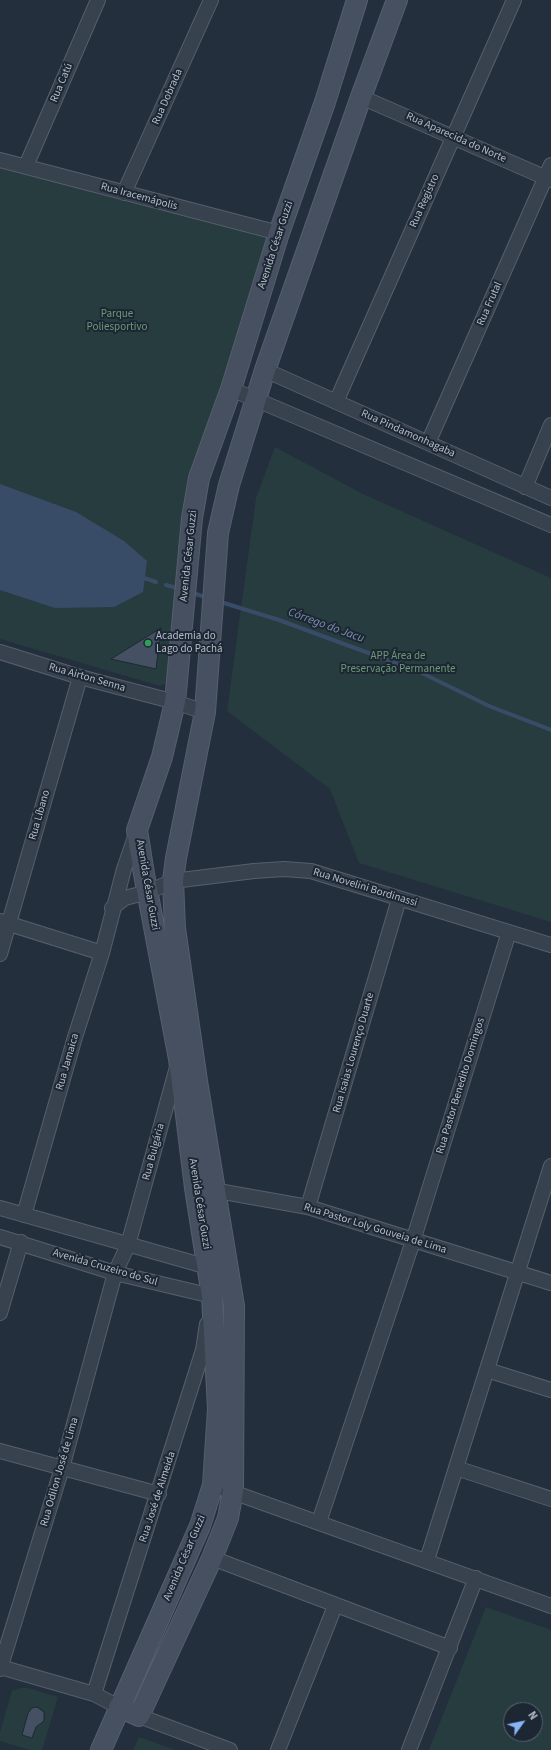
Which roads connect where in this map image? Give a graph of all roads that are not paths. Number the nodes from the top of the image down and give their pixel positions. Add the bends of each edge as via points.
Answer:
1 (98, 0) edge
2 (211, 0) edge
3 (356, 0) edge
4 (397, 0) edge
5 (514, 0) edge
6 (361, 97) junction
7 (453, 137) junction
8 (0, 160) edge
9 (551, 165) edge
10 (26, 166) junction
11 (548, 179) edge
12 (124, 193) junction
13 (279, 234) junction
14 (265, 370) junction
15 (231, 389) junction
16 (256, 399) junction
17 (336, 402) junction
18 (551, 425) edge
19 (428, 443) junction
20 (525, 487) junction
21 (551, 498) edge
22 (551, 525) edge
23 (0, 652) edge
24 (80, 677) junction
25 (175, 702) junction
26 (205, 712) junction
27 (138, 830) junction
28 (176, 858) junction
29 (142, 859) junction
30 (173, 881) junction
31 (148, 892) junction
32 (399, 899) junction
33 (112, 908) junction
34 (4, 922) edge
35 (508, 932) junction
36 (551, 945) edge
37 (102, 953) junction
38 (0, 954) edge
39 (180, 1059) junction
40 (551, 1166) edge
41 (195, 1188) junction
42 (215, 1189) junction
43 (308, 1207) junction
44 (0, 1208) edge
45 (24, 1215) junction
46 (0, 1237) edge
47 (413, 1240) junction
48 (22, 1242) junction
49 (128, 1245) junction
50 (208, 1267) junction
51 (115, 1273) junction
52 (518, 1274) junction
53 (551, 1284) edge
54 (212, 1296) junction
55 (0, 1313) edge
56 (487, 1370) junction
57 (551, 1390) edge
58 (0, 1451) edge
59 (62, 1468) junction
60 (456, 1468) junction
61 (212, 1485) junction
62 (233, 1491) junction
63 (159, 1494) junction
64 (551, 1499) edge
65 (319, 1522) junction
66 (212, 1558) junction
67 (427, 1560) junction
68 (476, 1578) junction
69 (334, 1606) junction
70 (551, 1606) edge
71 (450, 1648) junction
72 (0, 1668) edge
73 (94, 1694) junction
74 (119, 1707) junction
75 (139, 1716) junction
76 (101, 1750) edge
77 (230, 1750) edge
78 (278, 1750) edge
79 (409, 1750) edge

1 - 10 street, Rua Catú
2 - 12 street, Rua Dobrada
3 - 13 street, Avenida César Guzzi
4 - 6 street, Avenida César Guzzi
5 - 7 street, Rua Registro
6 - 7 street, Rua Aparecida do Norte
6 - 14 street, Avenida César Guzzi
7 - 11 street, Rua Aparecida do Norte
7 - 17 street, Rua Registro
8 - 10 street, Rua Iracemápolis
9 - 11 street, Rua Frutal
10 - 12 street, Rua Iracemápolis
11 - 19 street, Rua Frutal
12 - 13 street, Rua Iracemápolis
13 - 15 street, Avenida César Guzzi
14 - 16 street, Avenida César Guzzi
14 - 17 street, Rua Pindamonhagaba
15 - 16 street
15 - 25 street, Avenida César Guzzi via 199,478
16 - 22 street
16 - 26 street, Avenida César Guzzi via 229,485 218,533
17 - 19 street, Rua Pindamonhagaba
18 - 20 street
19 - 20 street, Rua Pindamonhagaba
20 - 21 street, Rua Pindamonhagaba
23 - 24 street, Rua Airton Senna
24 - 25 street, Rua Airton Senna
24 - 34 street, Rua Líbano
25 - 26 street, Rua Airton Senna
25 - 27 street, Avenida César Guzzi via 162,757
26 - 28 street, Avenida César Guzzi
27 - 29 street, Avenida César Guzzi
27 - 33 street, Rua Jamaica
28 - 29 street via 166,867 154,871 147,868
28 - 30 street, Avenida César Guzzi
29 - 31 street, Avenida César Guzzi
30 - 31 street, Rua Novelini Bordinassi
30 - 32 street, Rua Novelini Bordinassi via 254,871 311,871
30 - 42 street, Avenida César Guzzi via 175,928
31 - 33 street via 125,898
31 - 39 street, Avenida César Guzzi
32 - 35 street, Rua Novelini Bordinassi
32 - 43 street, Rua Isaias Lourenço Duarte
33 - 37 street, Rua Jamaica
34 - 37 street
34 - 38 street, Rua Líbano
35 - 36 street, Rua Novelini Bordinassi
35 - 47 street, Rua Pastor Benedito Domingos
37 - 45 street, Rua Jamaica
39 - 41 street, Avenida César Guzzi
39 - 49 street, Rua Bulgária
40 - 52 street
41 - 42 street, Rua Pastor Loly Gouveia de Lima
41 - 50 street, Avenida César Guzzi
42 - 43 street, Rua Pastor Loly Gouveia de Lima
42 - 62 street, Avenida César Guzzi via 234,1306
43 - 47 street, Rua Pastor Loly Gouveia de Lima
44 - 45 street
45 - 49 street
46 - 48 street, Avenida Cruzeiro do Sul
47 - 52 street, Rua Pastor Loly Gouveia de Lima
47 - 65 street, Rua Pastor Benedito Domingos
48 - 51 street, Avenida Cruzeiro do Sul
48 - 55 street
49 - 50 street
49 - 51 street, Rua Bulgária
50 - 54 street, Avenida César Guzzi
51 - 54 street, Avenida Cruzeiro do Sul
51 - 59 street, Rua Odilon José de Lima
52 - 53 street, Rua Pastor Loly Gouveia de Lima
52 - 56 street
54 - 61 street, Avenida César Guzzi via 218,1409
54 - 63 street, Rua José de Almeida via 203,1350
56 - 57 street
56 - 60 street
58 - 59 street
59 - 63 street
59 - 72 street, Rua Odilon José de Lima
60 - 64 street
60 - 67 street
61 - 62 street
61 - 74 street, Avenida César Guzzi via 198,1532
62 - 65 street
62 - 66 street, Avenida César Guzzi via 228,1518
63 - 73 street, Rua José de Almeida
65 - 67 street
66 - 69 street
66 - 75 street, Avenida César Guzzi
67 - 68 street
68 - 70 street
68 - 71 street
69 - 71 street
69 - 78 street
71 - 79 street
72 - 73 street
73 - 74 street
74 - 75 street
74 - 76 street, Avenida César Guzzi
75 - 77 street

